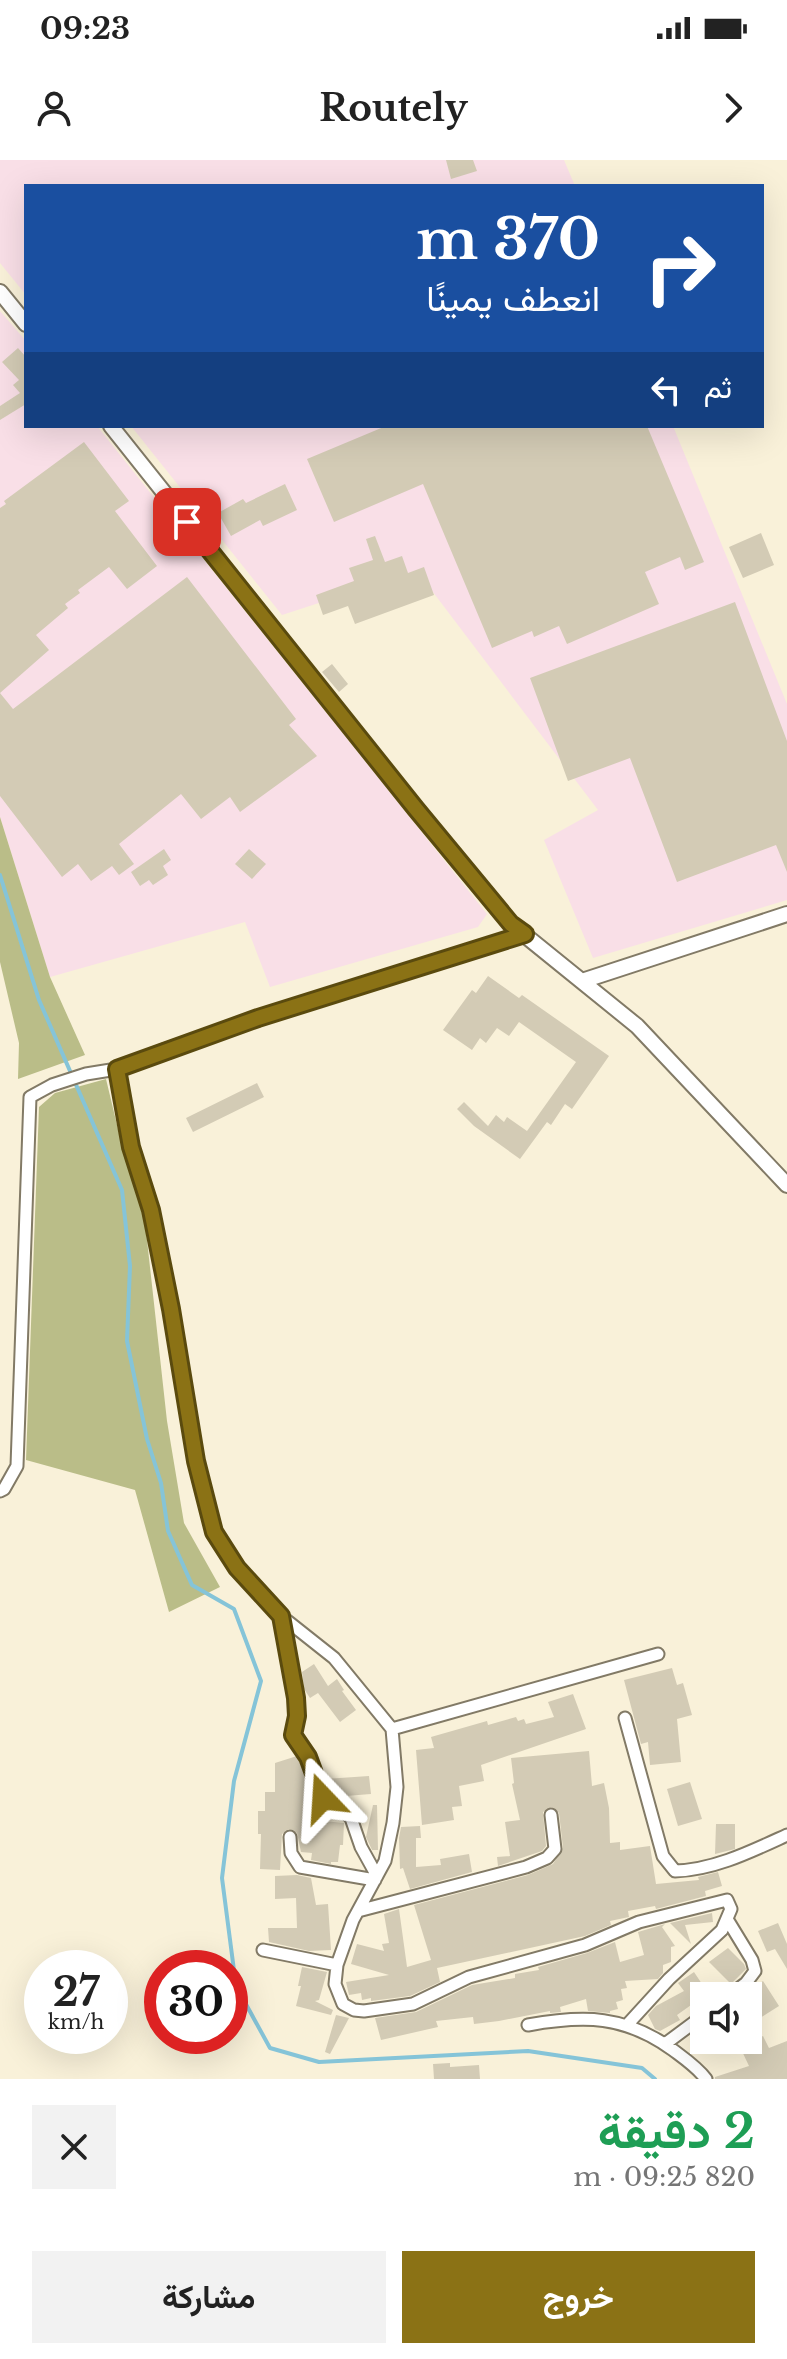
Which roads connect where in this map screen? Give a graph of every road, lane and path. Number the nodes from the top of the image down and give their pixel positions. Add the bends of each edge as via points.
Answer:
1 (0, 292) edge
2 (24, 322) edge
3 (113, 428) edge
4 (787, 914) edge
5 (525, 934) junction
6 (582, 981) junction
7 (117, 1069) junction
8 (787, 1185) edge
9 (0, 1491) edge
10 (281, 1616) junction
11 (658, 1654) dead end
12 (625, 1718) dead end
13 (392, 1729) junction
14 (551, 1815) dead end
15 (787, 1835) edge
16 (290, 1837) dead end
17 (376, 1878) junction
18 (358, 1911) junction
19 (727, 1919) junction
20 (263, 1950) dead end
21 (337, 1965) junction
22 (747, 1982) edge
23 (528, 2025) dead end
24 (627, 2025) junction
25 (690, 2025) edge
26 (665, 2044) junction
27 (706, 2079) edge

1 - 2 street
3 - 5 street via 416,809
4 - 6 street
5 - 6 street
5 - 7 street via 258,1018
6 - 8 street via 637,1026
7 - 9 street via 86,1074 30,1097 17,1466
7 - 10 street via 131,1147 151,1210 196,1461 214,1532 237,1568
10 - 13 street via 334,1658
10 - 17 street via 296,1698 293,1735 313,1766 323,1798 351,1818
11 - 13 street
12 - 15 street via 663,1856 675,1871 738,1857
13 - 17 street via 397,1787 385,1861
14 - 18 street via 555,1849 547,1858
16 - 17 street via 291,1853 300,1867
17 - 18 street
18 - 21 street
19 - 21 street via 727,1900 709,1903 469,1977 413,2004 364,2011 343,2004 338,1996
19 - 22 street via 752,1960 755,1971
19 - 24 street
20 - 21 street
23 - 24 street via 605,2019
24 - 26 street
25 - 26 street
26 - 27 street

